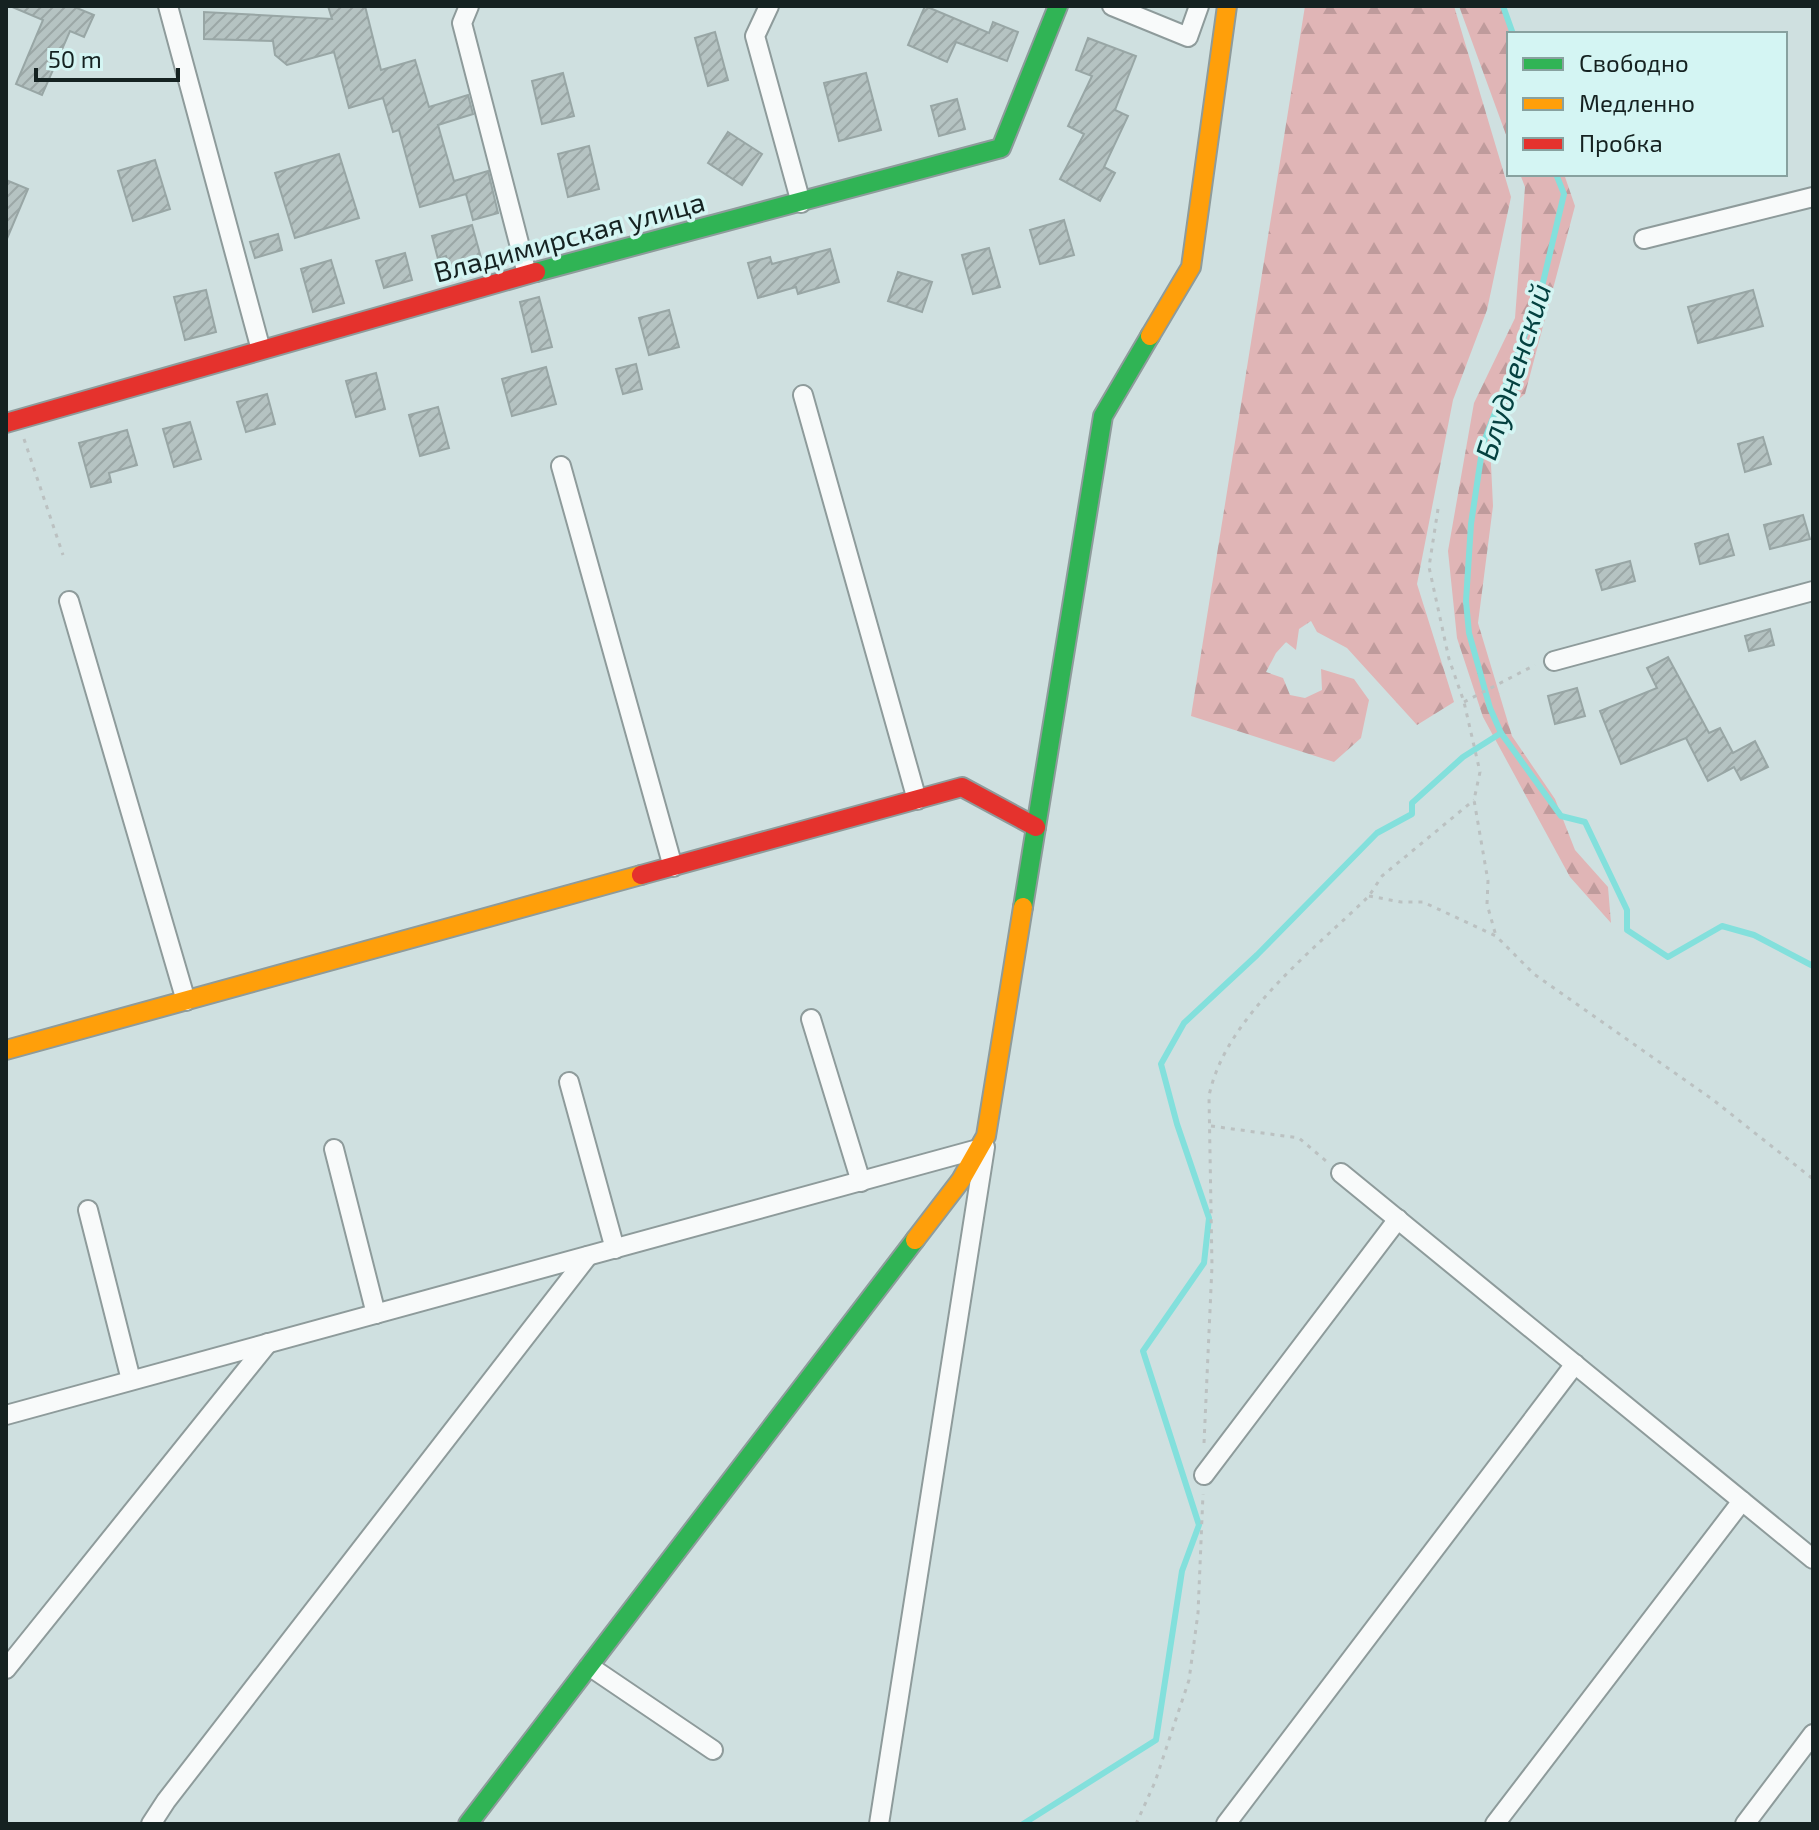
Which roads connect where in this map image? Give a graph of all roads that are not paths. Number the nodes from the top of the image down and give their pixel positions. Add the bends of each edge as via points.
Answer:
1 (168, 6) edge
2 (469, 6) edge
3 (769, 6) edge
4 (1058, 6) edge
5 (1112, 6) edge
6 (1199, 6) edge
7 (1227, 6) edge
8 (1813, 197) edge
9 (801, 203) junction
10 (1644, 239) dead end
11 (527, 274) junction
12 (261, 350) junction
13 (803, 395) dead end
14 (12, 422) edge
15 (561, 466) dead end
16 (1813, 591) edge
17 (69, 601) dead end
18 (1554, 661) road end
19 (917, 800) junction
20 (1036, 827) junction
21 (673, 867) junction
22 (186, 1001) junction
23 (811, 1019) dead end
24 (6, 1050) edge
25 (569, 1082) dead end
26 (982, 1143) junction
27 (334, 1149) dead end
28 (1341, 1173) road end
29 (861, 1182) junction
30 (88, 1210) dead end
31 (1398, 1219) junction
32 (615, 1249) junction
33 (588, 1256) junction
34 (376, 1314) junction
35 (268, 1343) junction
36 (1575, 1364) junction
37 (131, 1380) junction
38 (6, 1415) edge
39 (1204, 1475) road end
40 (1742, 1501) junction
41 (1813, 1559) edge
42 (589, 1666) junction
43 (6, 1669) edge
44 (1813, 1734) edge
45 (713, 1750) dead end
46 (151, 1824) edge
47 (468, 1824) edge
48 (879, 1824) edge
49 (1226, 1824) edge
50 (1495, 1824) edge
51 (1745, 1824) edge

1 - 12 street
2 - 11 street via 462,23
3 - 9 street via 755,36
4 - 9 street, Владимирская улица via 1001,148
5 - 6 street via 1188,37
7 - 20 street via 1191,267 1103,416
8 - 10 street
9 - 11 street, Владимирская улица
11 - 12 street, Владимирская улица
12 - 14 street, Владимирская улица
13 - 19 street
15 - 21 street
16 - 18 street
17 - 22 street
19 - 20 street via 962,787
19 - 21 street
20 - 26 street
21 - 22 street
22 - 24 street
23 - 29 street
25 - 32 street
26 - 29 street
26 - 42 street via 961,1180
26 - 48 street
27 - 34 street
28 - 31 street
29 - 32 street
30 - 37 street
31 - 36 street
31 - 39 street
32 - 33 street
33 - 34 street
33 - 46 street
34 - 35 street
35 - 37 street
35 - 43 street
36 - 40 street
36 - 49 street
37 - 38 street
40 - 41 street
40 - 50 street
42 - 45 street
42 - 47 street
44 - 51 street

